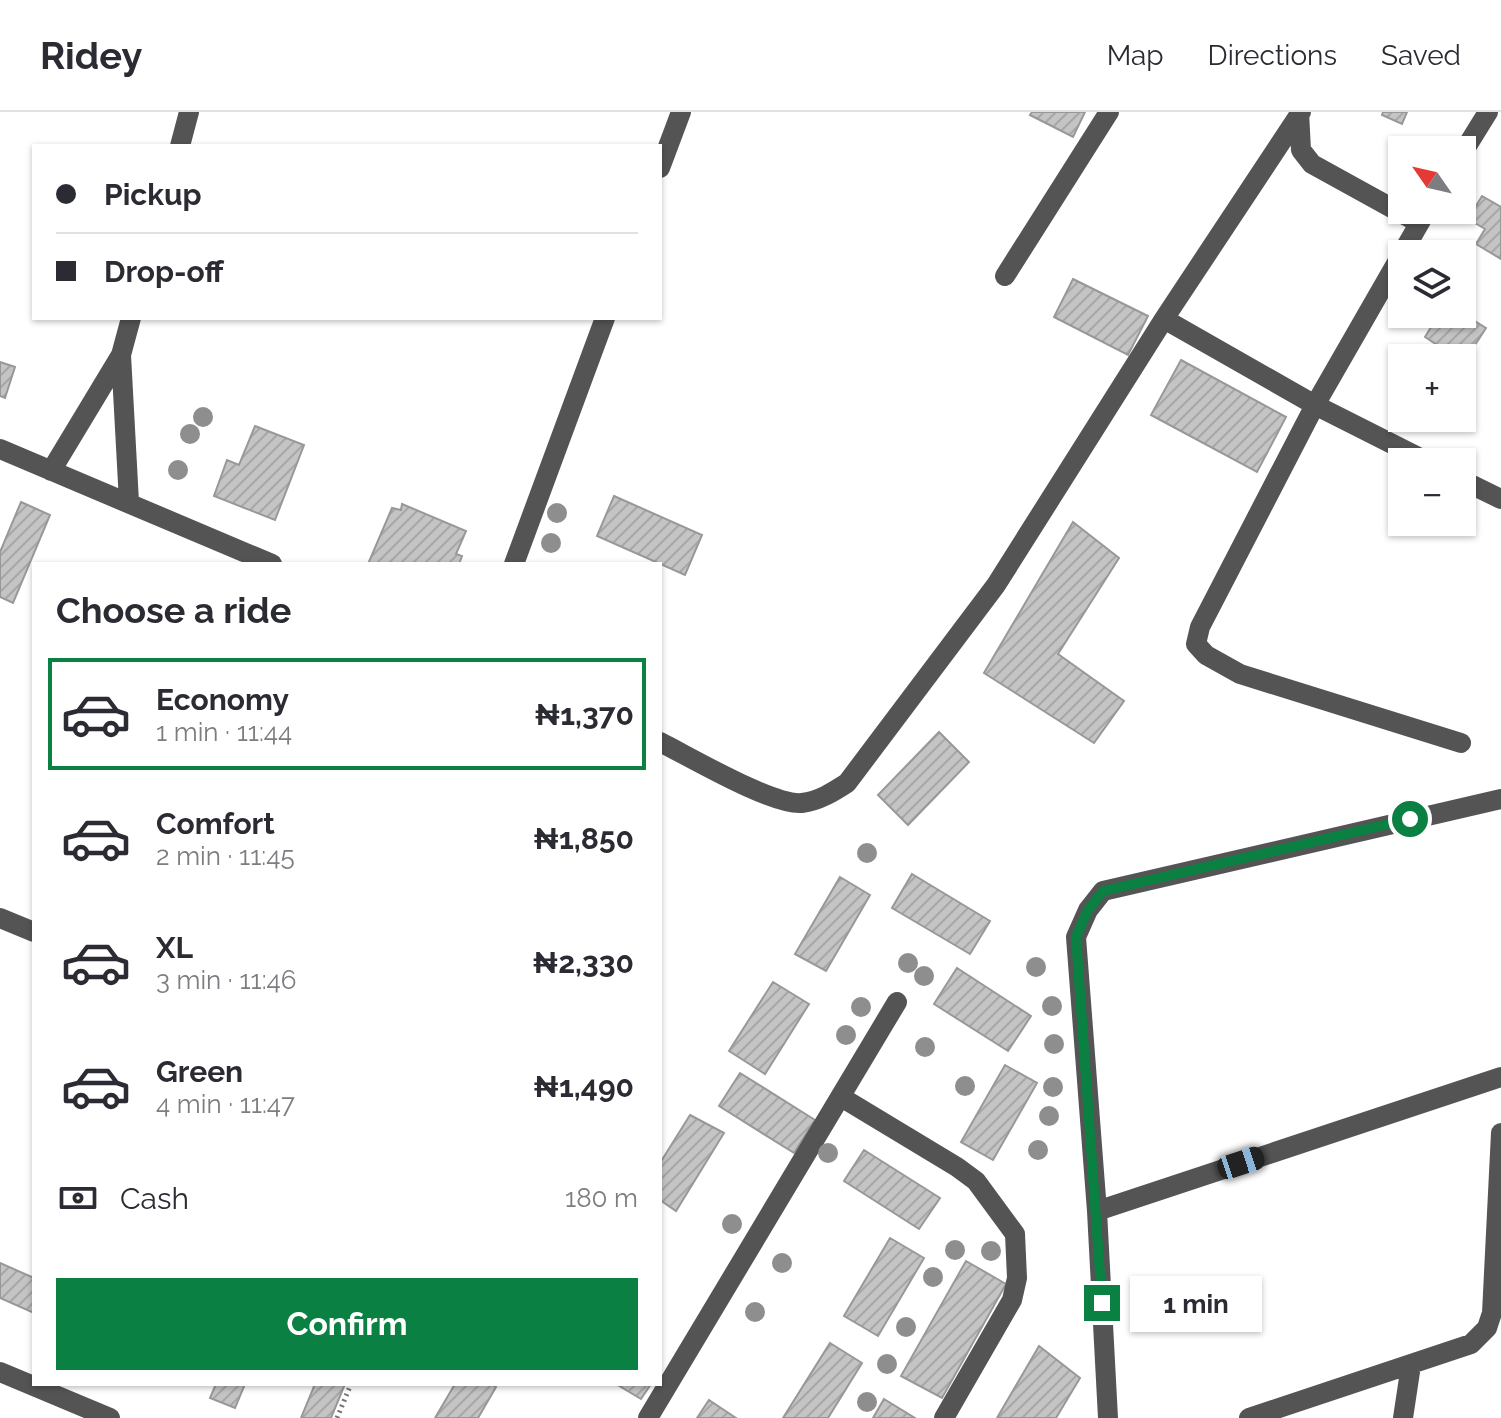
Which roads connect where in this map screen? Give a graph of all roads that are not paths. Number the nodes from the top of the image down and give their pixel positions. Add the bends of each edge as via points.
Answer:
1 (189, 112) edge
2 (681, 112) edge
3 (1109, 112) edge
4 (1488, 112) edge
5 (1300, 113) edge
6 (1473, 136) edge
7 (181, 144) edge
8 (662, 163) edge
9 (1388, 200) edge
10 (1418, 224) edge
11 (1005, 276) dead end
12 (1164, 319) junction
13 (130, 320) edge
14 (604, 320) edge
15 (121, 355) junction
16 (1315, 405) junction
17 (1400, 448) edge
18 (0, 449) edge
19 (51, 471) junction
20 (1476, 487) edge
21 (1501, 499) edge
22 (129, 502) junction
23 (267, 562) edge
24 (515, 562) edge
25 (662, 743) edge
26 (1461, 743) dead end
27 (1501, 799) edge
28 (0, 918) edge
29 (32, 931) edge
30 (897, 1002) dead end
31 (1501, 1077) edge
32 (841, 1097) junction
33 (1501, 1133) edge
34 (1097, 1211) junction
35 (1411, 1365) junction
36 (0, 1372) edge
37 (32, 1385) edge
38 (33, 1386) edge
39 (110, 1418) edge
40 (648, 1418) edge
41 (944, 1418) edge
42 (1108, 1418) edge
43 (1249, 1418) edge
44 (1403, 1418) edge

1 - 7 street
2 - 8 street
3 - 11 street
4 - 6 street
5 - 9 street via 1301,150 1312,164
5 - 12 street
10 - 16 street
12 - 16 street
12 - 25 street via 996,585 847,783 800,804 778,800
13 - 15 street
14 - 24 street
15 - 19 street
15 - 22 street
16 - 17 street
16 - 26 street via 1196,644 1240,674
18 - 19 street
19 - 22 street
20 - 21 street
22 - 23 street
27 - 34 street via 1103,891 1076,937
28 - 29 street
30 - 32 street
31 - 34 street
32 - 40 street
32 - 41 street via 976,1181 1015,1234 1012,1300
33 - 35 street via 1487,1328 1471,1344
34 - 42 street
35 - 43 street
35 - 44 street
36 - 37 street
38 - 39 street

